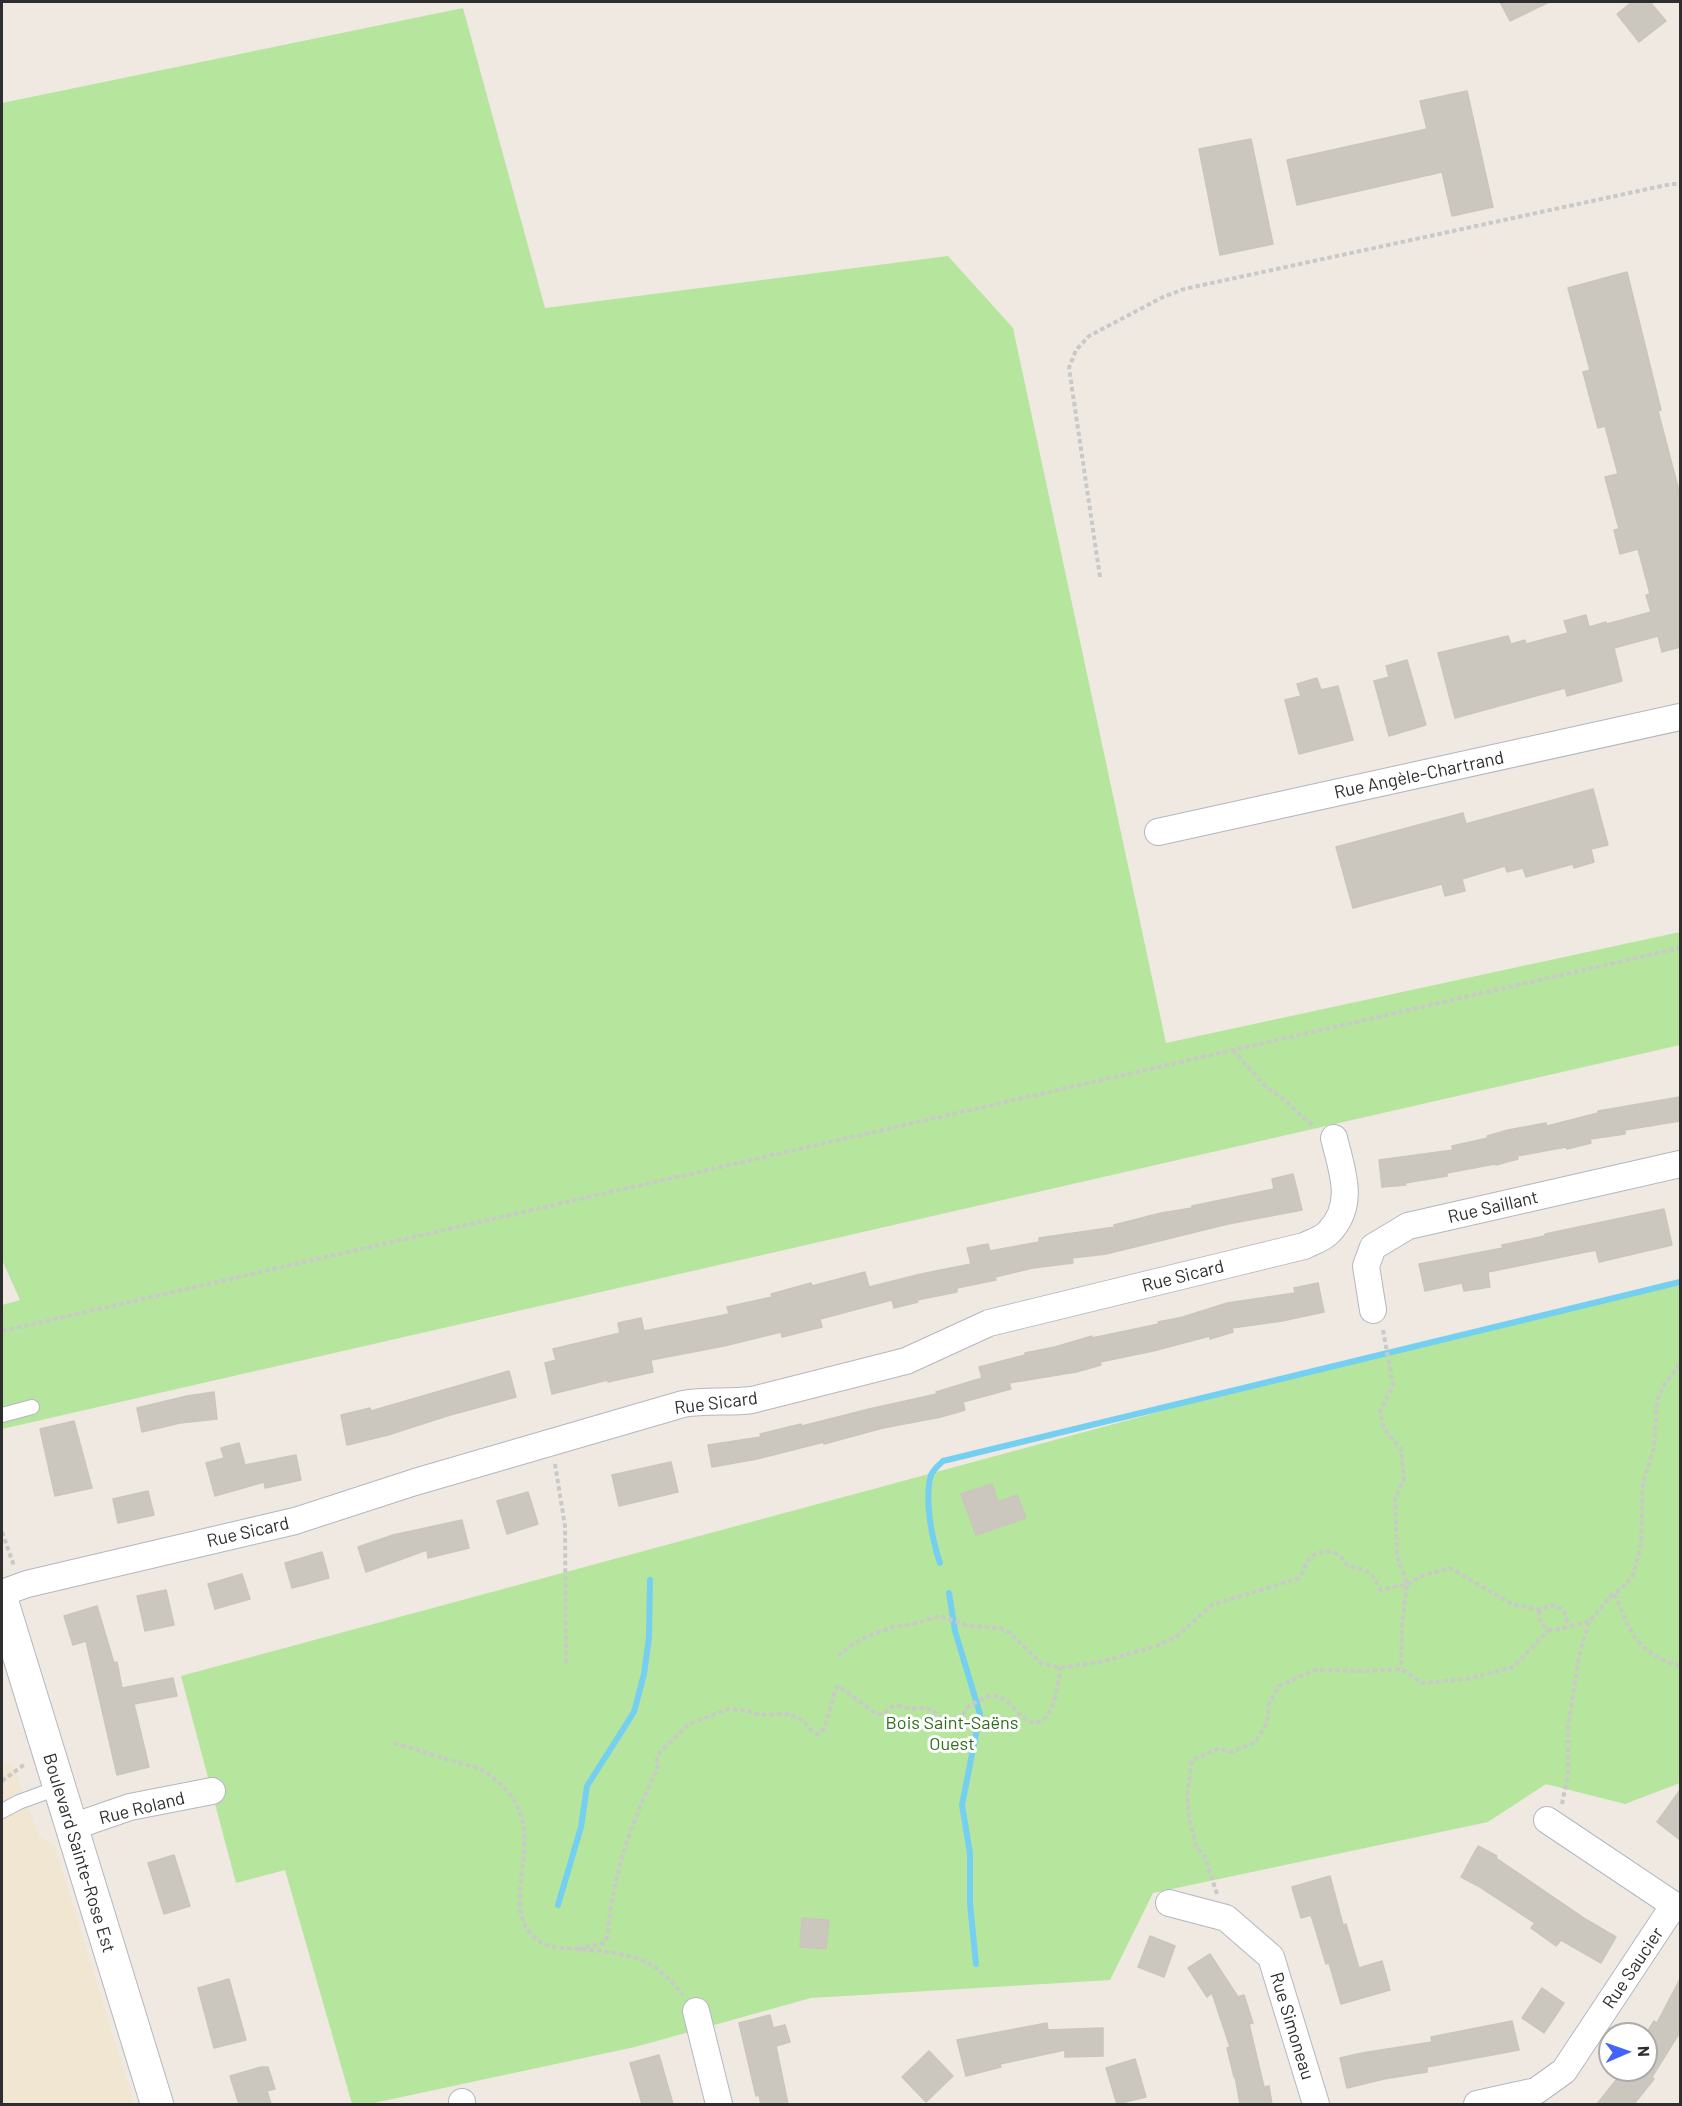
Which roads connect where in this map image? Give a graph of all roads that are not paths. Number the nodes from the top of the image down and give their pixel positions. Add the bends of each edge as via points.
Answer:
1 (1680, 717) edge
2 (1158, 832) dead end
3 (1334, 1138) road end
4 (1680, 1164) edge
5 (1373, 1310) road end
6 (32, 1407) dead end
7 (2, 1415) edge
8 (2, 1605) edge
9 (60, 1787) junction
10 (212, 1791) dead end
11 (2, 1811) edge
12 (1549, 1821) road end
13 (72, 1827) junction
14 (1169, 1904) dead end
15 (1677, 1907) edge
16 (696, 2012) road end
17 (157, 2104) edge
18 (719, 2104) edge
19 (1316, 2104) edge
20 (1477, 2104) edge

1 - 2 street, Rue Angèle-Chartrand
3 - 8 street, Rue Sicard via 1345,1180 1344,1212 1328,1234 1304,1246 990,1323 895,1364 752,1400 683,1404 295,1521 27,1584
4 - 5 street, Rue Saillant via 1408,1226 1373,1247 1366,1266
6 - 7 lane
8 - 9 street, Boulevard Sainte-Rose Est
9 - 11 lane
9 - 13 street, Boulevard Sainte-Rose Est
10 - 13 street, Rue Roland via 130,1807
12 - 15 street
13 - 17 street, Boulevard Sainte-Rose Est
14 - 19 street, Rue Simoneau via 1226,1918 1271,1957
15 - 20 street, Rue Saucier via 1564,2071 1536,2091
16 - 18 street

